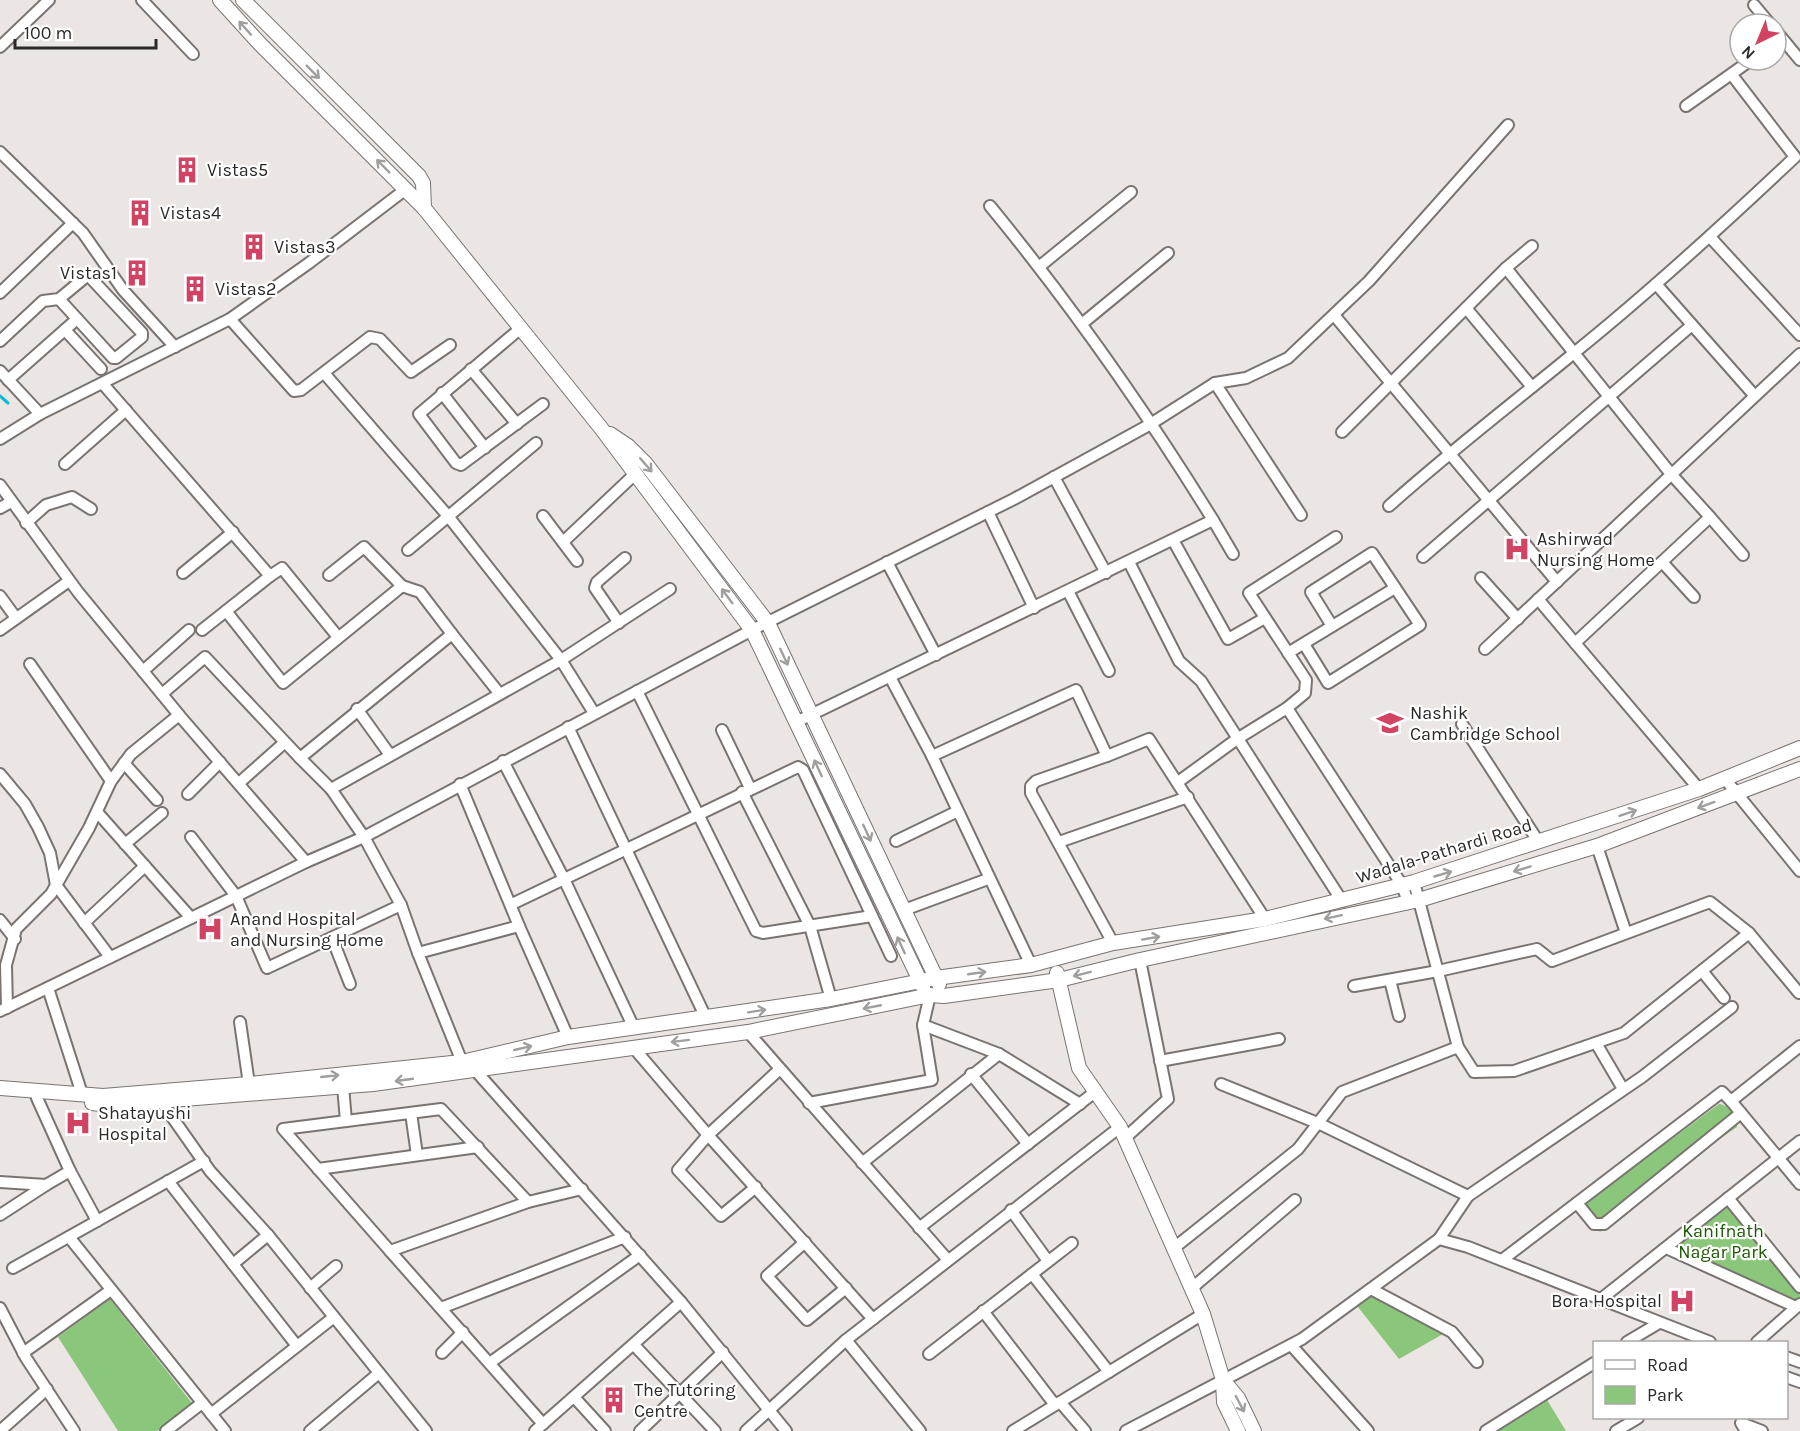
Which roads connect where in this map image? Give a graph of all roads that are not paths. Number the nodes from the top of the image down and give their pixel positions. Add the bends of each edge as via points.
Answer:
1 (49, 0) edge
2 (142, 0) edge
3 (220, 0) edge
4 (243, 0) edge
5 (1754, 5) dead end
6 (1760, 12) edge
7 (0, 47) edge
8 (1788, 47) edge
9 (193, 54) dead end
10 (1800, 60) edge
11 (1736, 72) edge
12 (1732, 75) junction
13 (1686, 105) dead end
14 (1508, 125) dead end
15 (0, 152) edge
16 (406, 189) junction
17 (1131, 192) dead end
18 (990, 206) dead end
19 (424, 208) junction
20 (73, 223) junction
21 (1710, 237) junction
22 (1533, 246) dead end
23 (1168, 253) dead end
24 (1040, 266) junction
25 (1506, 268) junction
26 (1656, 284) junction
27 (0, 293) edge
28 (59, 299) junction
29 (1466, 308) junction
30 (1334, 315) junction
31 (77, 319) junction
32 (230, 319) junction
33 (1083, 323) junction
34 (1692, 325) junction
35 (521, 328) junction
36 (64, 330) junction
37 (1800, 335) edge
38 (0, 341) edge
39 (450, 345) dead end
40 (175, 347) junction
41 (1574, 353) junction
42 (1800, 354) edge
43 (101, 369) dead end
44 (471, 369) junction
45 (0, 371) edge
46 (324, 373) junction
47 (8, 380) junction
48 (1215, 383) junction
49 (1391, 383) junction
50 (104, 384) junction
51 (1532, 387) junction
52 (442, 393) junction
53 (1754, 395) junction
54 (1610, 398) junction
55 (543, 404) dead end
56 (126, 410) junction
57 (40, 414) junction
58 (1152, 422) junction
59 (517, 424) junction
60 (601, 428) junction
61 (1342, 432) dead end
62 (0, 439) edge
63 (536, 443) dead end
64 (485, 448) junction
65 (1449, 452) junction
66 (64, 464) dead end
67 (635, 474) junction
68 (1671, 474) junction
69 (1054, 477) junction
70 (0, 484) edge
71 (1489, 501) junction
72 (11, 502) junction
73 (1389, 506) dead end
74 (0, 508) edge
75 (91, 509) dead end
76 (988, 512) junction
77 (1300, 515) dead end
78 (448, 516) junction
79 (543, 516) dead end
80 (1710, 517) junction
81 (1213, 520) junction
82 (26, 523) junction
83 (232, 532) junction
84 (1336, 537) dead end
85 (1173, 540) junction
86 (563, 542) junction
87 (408, 550) dead end
88 (1233, 554) dead end
89 (1743, 555) dead end
90 (1423, 557) dead end
91 (625, 558) dead end
92 (577, 561) dead end
93 (887, 562) junction
94 (1129, 562) junction
95 (1662, 562) junction
96 (183, 573) dead end
97 (1106, 573) junction
98 (329, 575) dead end
99 (270, 576) junction
100 (1481, 578) dead end
101 (69, 580) junction
102 (1557, 582) junction
103 (402, 586) junction
104 (1395, 588) junction
105 (670, 589) dead end
106 (1068, 591) junction
107 (0, 596) edge
108 (1694, 597) dead end
109 (1538, 599) junction
110 (1034, 608) junction
111 (226, 611) junction
112 (16, 618) junction
113 (1265, 618) junction
114 (1518, 619) junction
115 (619, 623) junction
116 (768, 623) junction
117 (1332, 626) junction
118 (0, 630) edge
119 (189, 630) dead end
120 (202, 630) dead end
121 (753, 630) junction
122 (452, 634) junction
123 (338, 637) junction
124 (1575, 643) junction
125 (1304, 644) junction
126 (1485, 649) dead end
127 (1288, 653) junction
128 (936, 655) junction
129 (561, 660) junction
130 (30, 664) dead end
131 (143, 671) junction
132 (1109, 671) dead end
133 (890, 677) junction
134 (637, 691) junction
135 (499, 693) junction
136 (162, 694) junction
137 (1287, 708) junction
138 (357, 709) junction
139 (594, 713) junction
140 (179, 715) junction
141 (811, 715) junction
142 (796, 722) junction
143 (1462, 724) dead end
144 (568, 727) junction
145 (722, 730) dead end
146 (1237, 739) junction
147 (284, 743) junction
148 (1800, 748) edge
149 (390, 755) junction
150 (932, 756) junction
151 (1107, 756) junction
152 (300, 758) junction
153 (503, 761) junction
154 (220, 762) junction
155 (124, 763) junction
156 (1800, 769) edge
157 (0, 774) edge
158 (1725, 779) junction
159 (111, 781) junction
160 (1178, 782) junction
161 (239, 783) junction
162 (460, 784) junction
163 (331, 789) junction
164 (1698, 789) junction
165 (746, 790) junction
166 (188, 794) dead end
167 (1737, 794) junction
168 (1188, 797) junction
169 (157, 800) dead end
170 (97, 812) junction
171 (956, 812) junction
172 (162, 813) dead end
173 (698, 814) junction
174 (190, 837) dead end
175 (364, 837) junction
176 (896, 841) dead end
177 (1538, 841) junction
178 (1059, 842) junction
179 (125, 844) junction
180 (1597, 846) junction
181 (626, 849) junction
182 (306, 862) junction
183 (145, 866) junction
184 (1800, 871) edge
185 (564, 879) junction
186 (988, 879) junction
187 (1408, 883) junction
188 (56, 885) junction
189 (236, 896) junction
190 (1342, 901) junction
191 (1414, 901) junction
192 (512, 904) junction
193 (401, 905) junction
194 (904, 910) junction
195 (872, 916) junction
196 (191, 918) junction
197 (1265, 919) junction
198 (0, 920) edge
199 (84, 923) junction
200 (519, 926) junction
201 (810, 926) junction
202 (1626, 933) junction
203 (1749, 933) junction
204 (332, 938) junction
205 (15, 939) junction
206 (1113, 943) junction
207 (418, 953) junction
208 (891, 956) dead end
209 (110, 957) junction
210 (1053, 960) junction
211 (1140, 960) junction
212 (1031, 965) junction
213 (1438, 971) junction
214 (1702, 971) junction
215 (936, 978) junction
216 (1059, 980) junction
217 (1390, 980) junction
218 (919, 982) junction
219 (350, 984) dead end
220 (1354, 986) dead end
221 (48, 988) junction
222 (1799, 993) edge
223 (930, 995) junction
224 (944, 996) junction
225 (1724, 998) dead end
226 (831, 999) junction
227 (1732, 1007) dead end
228 (3, 1009) edge
229 (1399, 1017) dead end
230 (706, 1018) junction
231 (240, 1022) dead end
232 (922, 1025) junction
233 (634, 1028) junction
234 (748, 1032) junction
235 (568, 1038) junction
236 (1280, 1039) dead end
237 (1596, 1042) junction
238 (1800, 1046) edge
239 (633, 1047) junction
240 (1458, 1047) junction
241 (999, 1054) junction
242 (1160, 1061) junction
243 (470, 1064) junction
244 (780, 1069) junction
245 (971, 1074) junction
246 (932, 1080) junction
247 (249, 1084) junction
248 (1221, 1084) dead end
249 (343, 1086) junction
250 (0, 1088) edge
251 (1623, 1089) junction
252 (1095, 1092) junction
253 (82, 1094) junction
254 (157, 1096) junction
255 (0, 1097) edge
256 (37, 1098) junction
257 (938, 1101) junction
258 (1731, 1101) junction
259 (809, 1103) junction
260 (1080, 1104) junction
261 (411, 1113) junction
262 (1741, 1113) junction
263 (346, 1121) junction
264 (1320, 1124) junction
265 (1122, 1132) junction
266 (708, 1135) junction
267 (1800, 1141) edge
268 (1028, 1144) junction
269 (478, 1147) junction
270 (417, 1155) junction
271 (1778, 1157) junction
272 (204, 1161) junction
273 (862, 1163) junction
274 (318, 1168) junction
275 (70, 1171) junction
276 (168, 1181) junction
277 (0, 1182) edge
278 (1800, 1184) edge
279 (46, 1185) junction
280 (756, 1187) junction
281 (582, 1189) junction
282 (1468, 1196) junction
283 (1728, 1198) junction
284 (1295, 1200) dead end
285 (528, 1202) junction
286 (1577, 1203) junction
287 (1011, 1210) junction
288 (0, 1215) edge
289 (98, 1221) junction
290 (919, 1228) junction
291 (268, 1235) junction
292 (69, 1237) junction
293 (625, 1238) junction
294 (1439, 1239) junction
295 (805, 1242) junction
296 (1072, 1243) dead end
297 (1174, 1248) junction
298 (1666, 1248) junction
299 (390, 1251) junction
300 (640, 1255) junction
301 (948, 1260) junction
302 (1502, 1260) junction
303 (1048, 1261) junction
304 (233, 1264) junction
305 (336, 1266) dead end
306 (13, 1268) dead end
307 (1032, 1274) junction
308 (1800, 1287) edge
309 (310, 1288) junction
310 (846, 1288) junction
311 (1192, 1288) junction
312 (1371, 1289) junction
313 (111, 1290) junction
314 (1601, 1299) junction
315 (681, 1302) junction
316 (1798, 1306) edge
317 (0, 1308) edge
318 (441, 1308) junction
319 (983, 1311) junction
320 (1203, 1314) junction
321 (334, 1317) junction
322 (873, 1319) junction
323 (1659, 1323) junction
324 (463, 1332) junction
325 (846, 1340) junction
326 (1629, 1341) edge
327 (1707, 1341) edge
328 (1758, 1341) edge
329 (1291, 1345) junction
330 (297, 1346) junction
331 (634, 1346) junction
332 (723, 1352) junction
333 (23, 1353) junction
334 (442, 1353) dead end
335 (929, 1354) dead end
336 (491, 1362) junction
337 (1477, 1362) dead end
338 (1593, 1364) edge
339 (1109, 1371) junction
340 (379, 1373) junction
341 (1223, 1380) junction
342 (47, 1389) junction
343 (678, 1395) junction
344 (574, 1397) junction
345 (202, 1403) junction
346 (1057, 1403) junction
347 (769, 1408) junction
348 (211, 1414) junction
349 (1636, 1419) edge
350 (539, 1427) edge
351 (1489, 1430) edge
352 (0, 1431) edge
353 (74, 1431) edge
354 (166, 1431) edge
355 (225, 1431) edge
356 (310, 1431) edge
357 (426, 1431) edge
358 (605, 1431) edge
359 (640, 1431) edge
360 (715, 1431) edge
361 (746, 1431) edge
362 (786, 1431) edge
363 (920, 1431) edge
364 (1013, 1431) edge
365 (1085, 1431) edge
366 (1126, 1431) edge
367 (1238, 1431) edge
368 (1254, 1431) edge
369 (1368, 1431) edge
370 (1616, 1431) edge
371 (1746, 1431) edge
372 (1762, 1431) edge

1 - 7 street
2 - 9 street
16 -> 3 main road
4 -> 19 main road via 419,176
5 - 6 street
8 - 10 street
11 - 12 street
12 - 13 street
12 - 21 street via 1795,157
14 - 30 street via 1370,281
15 - 20 street
16 - 19 main road
16 - 32 street
17 - 24 street
18 - 24 street
19 - 35 main road
20 - 27 street
20 - 40 street via 123,290
21 - 26 street
21 - 37 street
22 - 25 street
23 - 33 street
24 - 33 street
25 - 29 street
25 - 41 street
26 - 34 street
26 - 41 street
28 - 31 street
28 - 31 street via 90,275 142,337 115,359
28 - 38 street via 43,302
29 - 49 street
29 - 51 street
30 - 48 street via 1288,358 1246,378
30 - 49 street
31 - 36 street
32 - 40 street
32 - 46 street via 291,389 300,390
33 - 58 street
34 - 53 street
34 - 54 street
35 - 44 street
35 - 60 main road
36 - 43 street
36 - 47 street
39 - 46 street via 411,372 373,336
40 - 50 street
41 - 51 street
41 - 54 street
42 - 53 street
44 - 52 street
44 - 59 street
45 - 47 street
46 - 78 street
47 - 57 street
48 - 58 street
48 - 77 street
49 - 61 street
49 - 65 street
50 - 56 street
50 - 57 street
51 - 65 street
52 - 64 street
52 - 64 street via 422,409 420,417 458,464 464,464
53 - 68 street
54 - 68 street
54 - 71 street
55 - 59 street
56 - 66 street
56 - 83 street
57 - 62 street
58 - 69 street
58 - 81 street
59 - 64 street
60 - 67 main road
60 -> 116 main road via 646,464
63 - 78 street
65 - 71 street
65 - 73 street
67 - 86 street
121 -> 67 main road
68 - 80 street
68 - 102 street
69 - 76 street
69 - 97 street
70 - 72 street
71 - 90 street
71 - 102 street
72 - 74 street
72 - 82 street
75 - 82 street via 72,497 46,505
76 - 93 street
76 - 110 street
78 - 87 street
78 - 129 street
79 - 86 street
80 - 89 street
80 - 95 street
81 - 85 street
81 - 88 street
82 - 101 street
83 - 96 street
83 - 99 street
84 - 113 street via 1249,593
85 - 94 street
85 - 113 street via 1228,639
86 - 92 street
91 - 115 street via 594,588
93 - 116 street
93 - 128 street
94 - 97 street
94 - 146 street via 1179,661 1201,681
95 - 108 street
95 - 124 street
97 - 106 street
98 - 103 street via 364,547
99 - 111 street
99 - 123 street via 282,568
100 - 114 street
101 - 112 street
101 - 131 street
102 - 109 street
103 - 122 street via 420,592
103 - 123 street
104 - 117 street
104 - 117 street via 1372,554 1311,592
104 - 125 street via 1420,625 1328,683
105 - 115 street
106 - 110 street
106 - 132 street
107 - 112 street
109 - 114 street
109 - 124 street
110 - 128 street
111 - 120 street
111 - 123 street via 283,683
112 - 118 street
113 - 127 street
114 - 126 street
115 - 129 street
116 - 121 street
116 -> 141 main road
117 - 125 street
119 - 131 street
121 - 134 street
121 - 142 main road
122 - 135 street
122 - 138 street
124 - 164 street
125 - 127 street
127 - 137 street via 1306,686 1305,693
128 - 133 street
129 - 135 street
129 - 139 street
130 - 159 street
131 - 136 street
133 - 141 street
133 - 150 street
134 - 139 street
134 - 173 street
135 - 149 street
136 - 140 street
136 - 147 street via 205,657
137 - 146 street
137 - 187 street
138 - 149 street
138 - 152 street
139 - 144 street
140 - 154 street
140 - 155 street
141 - 142 street
141 -> 194 main road
218 -> 142 main road
143 - 177 street
144 - 153 street
144 - 181 street
145 - 165 street
146 - 160 street
146 - 190 street
147 - 152 street
147 - 161 street
148 - 158 main road, Wadala-Pathardi Road
149 - 163 street
150 - 151 street via 1076,690
150 - 171 street
151 - 160 street via 1149,739
151 - 178 street via 1035,781 1031,786 1031,793
152 - 163 street
153 - 162 street
153 - 185 street
154 - 161 street
154 - 166 street
155 - 159 street
155 - 169 street
156 - 167 main road, Wadala-Pathardi Road
157 - 188 street via 38,826 50,853
158 - 164 main road, Wadala-Pathardi Road
158 - 167 street
159 - 170 street
160 - 168 street
161 - 182 street
162 - 175 street
162 - 192 street
163 - 175 street
177 -> 164 main road, Wadala-Pathardi Road
165 - 173 street
165 - 195 street via 795,766 801,768
165 - 201 street
167 -> 180 main road, Wadala-Pathardi Road
167 - 184 street
168 - 178 street
168 - 197 street
170 - 179 street
170 - 188 street
171 - 176 street
171 - 186 street
172 - 179 street
173 - 181 street
173 - 201 street via 756,931
174 - 189 street
175 - 182 street
175 - 193 street
187 -> 177 main road, Wadala-Pathardi Road
178 - 206 street
179 - 183 street
180 -> 191 main road, Wadala-Pathardi Road
180 - 202 street
181 - 185 street
181 - 230 street
182 - 189 street
183 - 196 street
183 - 199 street
185 - 192 street
185 - 233 street
186 - 194 street
186 - 212 street
187 - 190 main road, Wadala-Pathardi Road
187 - 191 street
188 - 199 street
188 - 205 street via 16,929
189 - 196 street
189 - 204 street via 267,968
190 - 197 main road, Wadala-Pathardi Road
191 -> 211 main road, Wadala-Pathardi Road
191 - 213 street
192 - 200 street
193 - 204 street
193 - 207 street
194 - 215 main road
195 - 201 street
195 - 208 street
196 - 209 street
206 -> 197 main road, Wadala-Pathardi Road
198 - 205 street
199 - 209 street
200 - 207 street
200 - 235 street
201 - 226 street
202 - 203 street via 1710,902
202 - 213 street via 1552,961 1537,949
203 - 214 street
203 - 222 street
204 - 219 street
205 - 228 street via 6,965
206 - 210 main road, Wadala-Pathardi Road
207 - 243 street
209 - 221 street
210 - 212 main road, Wadala-Pathardi Road
210 - 216 main road
211 -> 216 main road, Wadala-Pathardi Road
211 - 242 street
215 -> 212 main road, Wadala-Pathardi Road
213 - 217 street
213 - 240 street
214 - 225 street
214 - 237 street via 1624,1033
215 - 218 main road, Wadala-Pathardi Road
215 - 224 main road
216 - 224 main road, Wadala-Pathardi Road
216 - 252 main road via 1079,1068
217 - 220 street
217 - 229 street
218 - 223 main road
218 - 226 main road, Wadala-Pathardi Road
221 - 228 street
221 - 253 street
223 - 224 main road, Wadala-Pathardi Road
223 - 232 street
223 -> 234 main road, Wadala-Pathardi Road
230 -> 226 main road, Wadala-Pathardi Road
227 - 251 street
230 - 233 main road, Wadala-Pathardi Road
231 - 247 street
232 - 241 street
232 - 246 street
233 - 235 main road, Wadala-Pathardi Road
234 -> 239 main road, Wadala-Pathardi Road
234 - 244 street
243 -> 235 main road, Wadala-Pathardi Road
236 - 242 street
237 - 240 street via 1514,1071 1474,1072
237 - 251 street
238 - 258 street
239 - 243 main road, Wadala-Pathardi Road
239 - 266 street
240 - 264 street via 1342,1092
241 - 245 street
241 - 260 street
242 - 265 street via 1168,1099
247 -> 243 main road
243 -> 249 main road
243 - 281 street
244 - 259 street
244 - 266 street
245 - 257 street
245 - 268 street
246 - 257 street
246 - 259 street
247 - 254 main road
248 - 264 street
249 - 254 main road
249 - 263 street
250 - 253 main road
251 - 282 street
252 - 260 street
252 - 265 main road
253 - 254 main road
254 - 256 main road via 109,1105
254 - 272 street
255 - 256 main road
256 - 275 street
257 - 273 street
258 - 262 street
258 - 286 street via 1722,1092
259 - 273 street
260 - 268 street
261 - 263 street
261 - 269 street via 441,1109
261 - 270 street
262 - 271 street
262 - 286 street via 1604,1224 1594,1224
263 - 274 street via 283,1129
264 - 282 street
264 - 297 street via 1298,1149
265 - 287 street
265 - 297 main road
266 - 280 street
266 - 280 street via 678,1170 721,1216
267 - 271 street
268 - 290 street
269 - 270 street
269 - 285 street
270 - 274 street
271 - 278 street
271 - 283 street
272 - 276 street
272 - 291 street
273 - 290 street
274 - 299 street
275 - 279 street
275 - 289 street
276 - 289 street
276 - 304 street
277 - 279 street
279 - 288 street
280 - 295 street
281 - 285 street
281 - 293 street
282 - 294 street
283 - 298 street
283 - 308 street
284 - 311 street
285 - 299 street
286 - 302 street
287 - 301 street
287 - 303 street
289 - 292 street
290 - 301 street
291 - 304 street
291 - 309 street
292 - 306 street
292 - 313 street
293 - 300 street
293 - 318 street
294 - 302 street
294 - 312 street
295 - 310 street
295 - 310 street via 767,1276 807,1320
296 - 303 street
297 - 311 main road
298 - 314 street
298 - 316 street
299 - 318 street
300 - 315 street
300 - 336 street
301 - 322 street
302 - 314 street
303 - 307 street
304 - 330 street
305 - 309 street
307 - 319 street
307 - 339 street
309 - 321 street
310 - 322 street
311 - 320 main road
312 - 329 street
312 - 337 street via 1452,1332
313 - 333 street
313 - 345 street
314 - 323 street
315 - 331 street
315 - 332 street
316 - 328 street
317 - 333 street
318 - 324 street
319 - 335 street
319 - 346 street
320 - 339 street
320 - 341 main road
321 - 330 street
321 - 340 street
322 - 325 street
323 - 326 street
323 - 327 street
324 - 334 street
324 - 336 street
325 - 347 street
325 - 363 street
329 - 341 street
329 - 369 street
330 - 348 street
331 - 343 street
331 - 344 street
332 - 343 street
332 - 347 street
333 - 342 street
336 - 350 street
338 - 351 street
339 - 346 street
340 - 356 street
340 - 357 street
341 - 366 street
341 - 367 main road via 1224,1402
341 -> 368 main road via 1238,1398
342 - 352 street
342 - 353 street
343 - 359 street
343 - 360 street
344 - 350 street
344 - 358 street
345 - 348 street
345 - 354 street
346 - 364 street
346 - 365 street
347 - 361 street
347 - 362 street
348 - 355 street
349 - 370 street
371 - 372 street via 1741,1423

